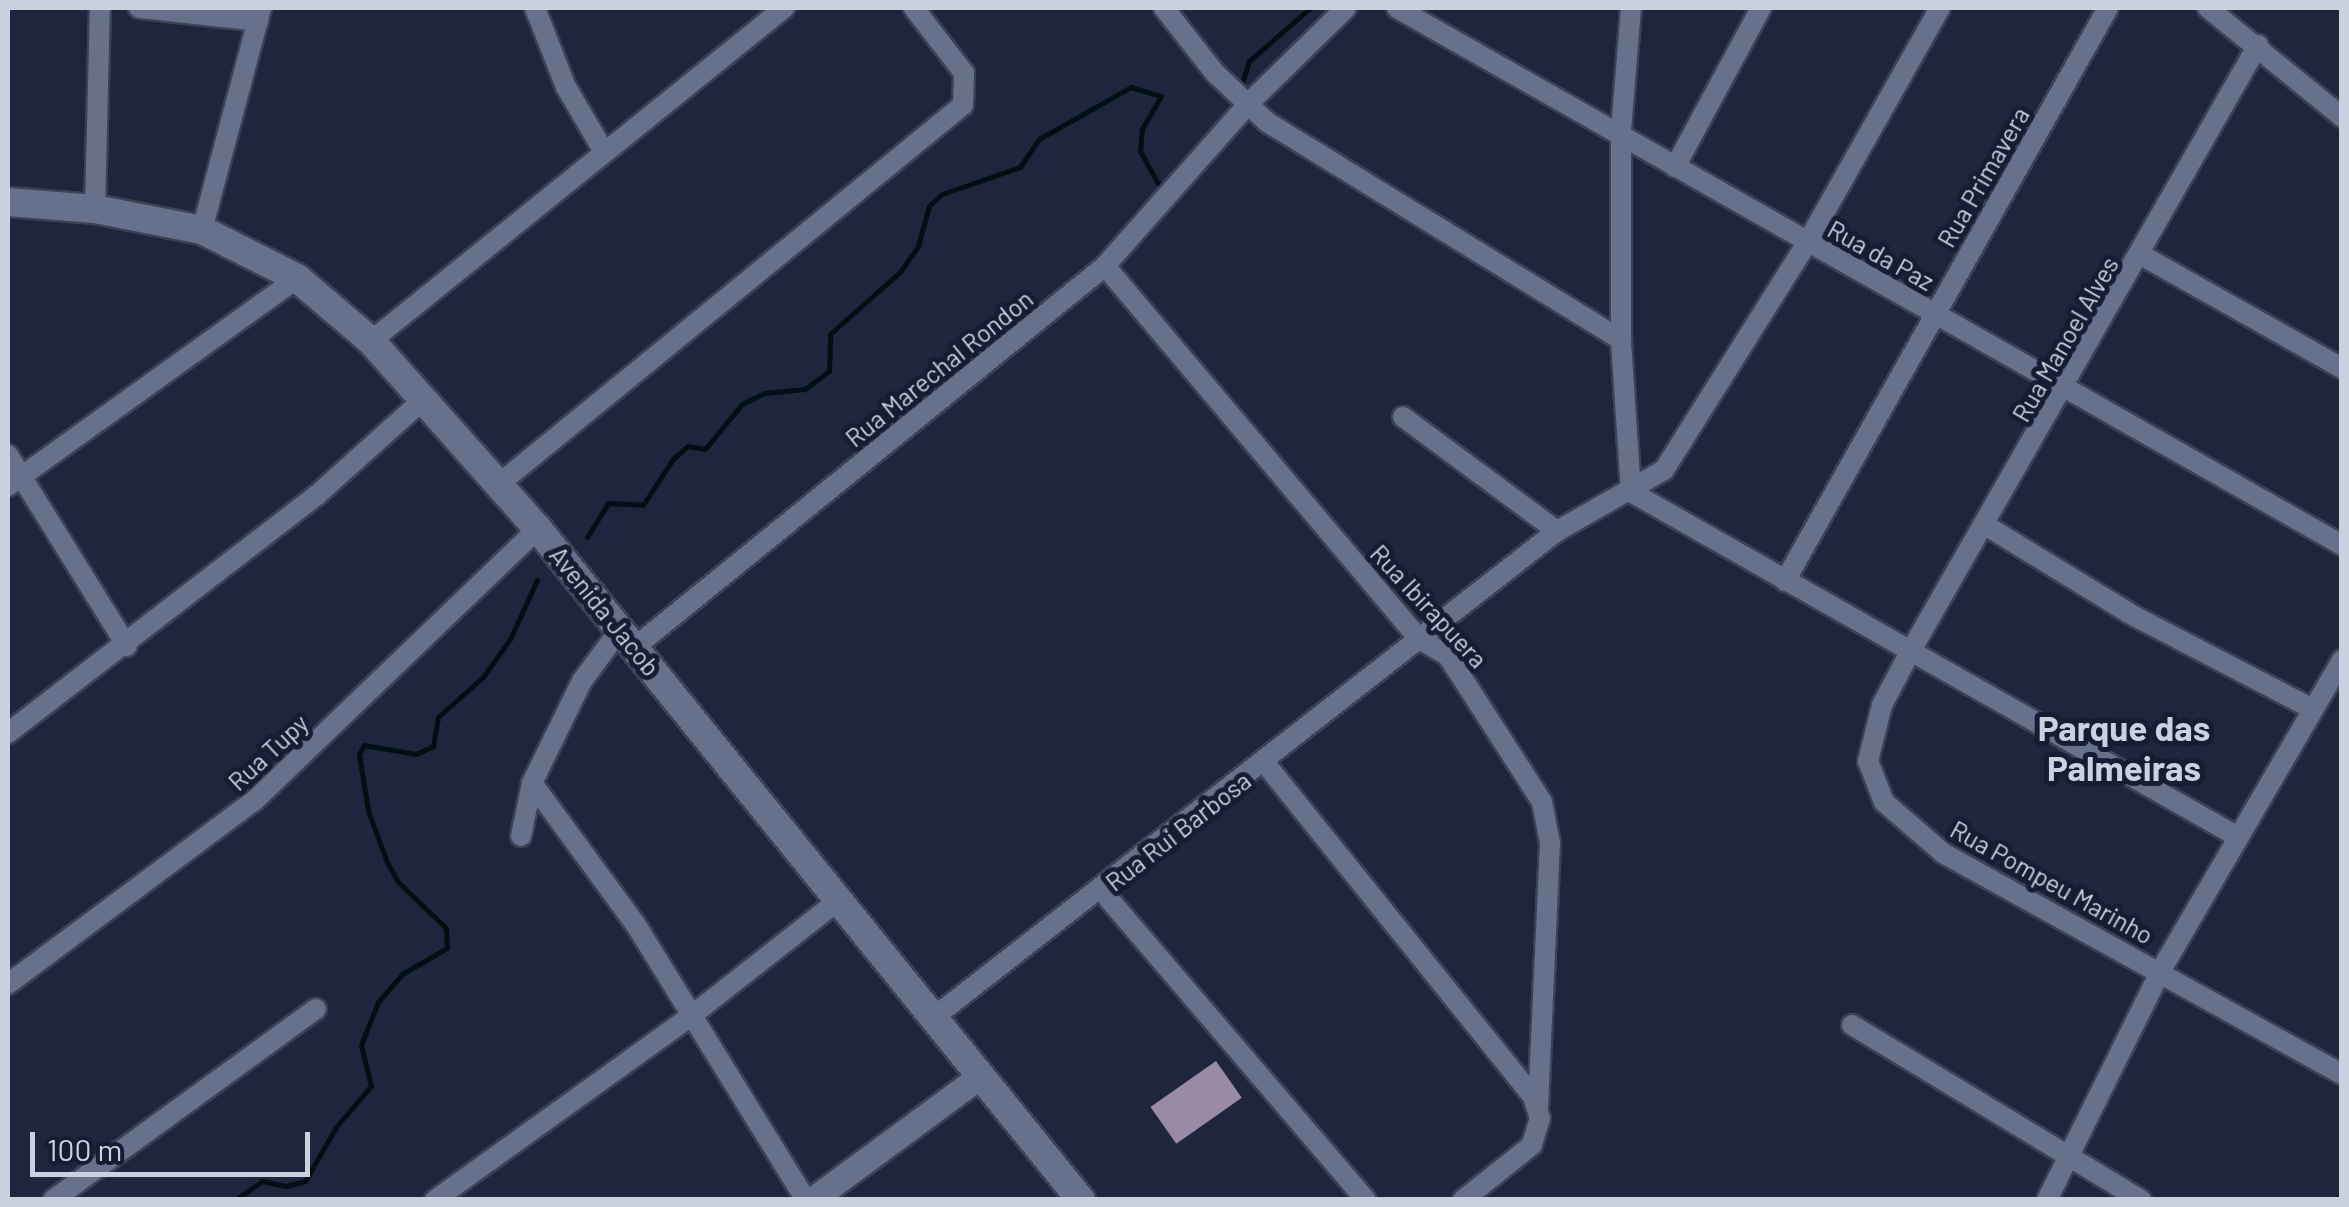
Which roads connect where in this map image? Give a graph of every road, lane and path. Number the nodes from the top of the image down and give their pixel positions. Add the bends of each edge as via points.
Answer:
1 (100, 8) edge
2 (139, 8) edge
3 (535, 8) edge
4 (784, 8) edge
5 (914, 8) edge
6 (1164, 8) edge
7 (1346, 8) edge
8 (1397, 8) edge
9 (1631, 8) edge
10 (1761, 8) edge
11 (1940, 8) edge
12 (2108, 8) edge
13 (2209, 8) edge
14 (260, 14) edge
15 (2258, 45) junction
16 (1250, 102) junction
17 (2340, 113) edge
18 (1622, 130) junction
19 (603, 150) junction
20 (1675, 167) junction
21 (8, 202) edge
22 (96, 210) junction
23 (202, 230) junction
24 (1807, 243) junction
25 (2143, 256) junction
26 (1105, 266) junction
27 (297, 278) junction
28 (1935, 314) junction
29 (1621, 340) junction
30 (371, 342) junction
31 (2342, 368) edge
32 (2066, 388) junction
33 (423, 400) junction
34 (1403, 417) dead end
35 (8, 455) edge
36 (14, 482) edge
37 (499, 484) junction
38 (1631, 492) junction
39 (1986, 525) junction
40 (538, 528) junction
41 (1558, 531) junction
42 (2342, 545) edge
43 (1785, 581) junction
44 (1418, 638) junction
45 (627, 639) junction
46 (127, 646) junction
47 (1909, 654) junction
48 (2342, 660) edge
49 (2313, 709) junction
50 (8, 733) edge
51 (1264, 762) junction
52 (532, 783) junction
53 (521, 836) dead end
54 (2238, 838) junction
55 (1102, 891) junction
56 (840, 900) junction
57 (2161, 970) junction
58 (8, 984) edge
59 (316, 1009) dead end
60 (691, 1016) junction
61 (933, 1018) junction
62 (1852, 1025) dead end
63 (2342, 1074) edge
64 (980, 1076) junction
65 (1538, 1108) junction
66 (2069, 1158) junction
67 (53, 1200) edge
68 (435, 1200) edge
69 (809, 1200) edge
70 (1081, 1200) edge
71 (1366, 1200) edge
72 (1463, 1200) edge
73 (2047, 1200) edge
74 (2141, 1200) edge

1 - 22 street
2 - 14 street
3 - 19 street via 566,86
4 - 19 street
5 - 37 street via 964,73 966,97 954,113
6 - 16 street via 1215,73
7 - 16 street, Rua Marechal Rondon
8 - 18 street, Rua da Paz via 1530,88
9 - 18 street
10 - 20 street
11 - 24 street, Rua Rui Barbosa
12 - 28 street, Rua Primavera
13 - 15 street
14 - 23 street
15 - 17 street
15 - 25 street, Rua Manoel Alves
16 - 26 street, Rua Marechal Rondon
16 - 29 street via 1323,161
18 - 20 street, Rua da Paz
18 - 29 street
19 - 30 street
20 - 24 street, Rua da Paz
21 - 22 main road, Avenida Jacob
22 - 23 main road, Avenida Jacob
23 - 27 main road, Avenida Jacob
24 - 28 street, Rua da Paz
24 - 38 street, Rua Rui Barbosa via 1670,464
25 - 31 street
25 - 32 street, Rua Manoel Alves
26 - 44 street, Rua Ibirapuera
26 - 45 street, Rua Marechal Rondon
27 - 30 main road, Avenida Jacob
27 - 36 street
28 - 32 street, Rua da Paz
28 - 43 street, Rua Primavera
29 - 38 street
30 - 33 main road, Avenida Jacob
32 - 39 street, Rua Manoel Alves
32 - 42 street, Rua da Paz
33 - 37 main road, Avenida Jacob
33 - 46 street via 317,495
34 - 41 street
35 - 36 street
36 - 46 street
37 - 40 main road, Avenida Jacob
38 - 41 street, Rua Rui Barbosa
38 - 43 street
39 - 47 street, Rua Manoel Alves
39 - 49 street via 2136,617
40 - 45 main road, Avenida Jacob
40 - 58 street, Rua Tupy via 255,800
41 - 44 street, Rua Rui Barbosa
43 - 47 street
44 - 51 street, Rua Rui Barbosa
44 - 65 street, Rua Ibirapuera via 1448,656 1542,802 1550,843
45 - 52 street, Rua Marechal Rondon via 582,681
45 - 56 main road, Avenida Jacob
46 - 50 street
47 - 54 street
47 - 57 street, Rua Pompeu Marinho via 1872,731 1868,761 1884,802 1943,853
48 - 49 street
49 - 54 street
51 - 55 street, Rua Rui Barbosa
51 - 65 street
52 - 53 street, Rua Marechal Rondon
52 - 60 street via 610,884
54 - 57 street
55 - 61 street, Rua Rui Barbosa
55 - 71 street
56 - 60 street
56 - 61 main road, Avenida Jacob
57 - 63 street, Rua Pompeu Marinho
57 - 66 street
59 - 67 street
60 - 68 street
60 - 69 street
61 - 64 main road, Avenida Jacob
62 - 66 street
64 - 69 street
64 - 70 main road, Avenida Jacob
65 - 72 street, Rua Ibirapuera via 1532,1145
66 - 73 street
66 - 74 street

